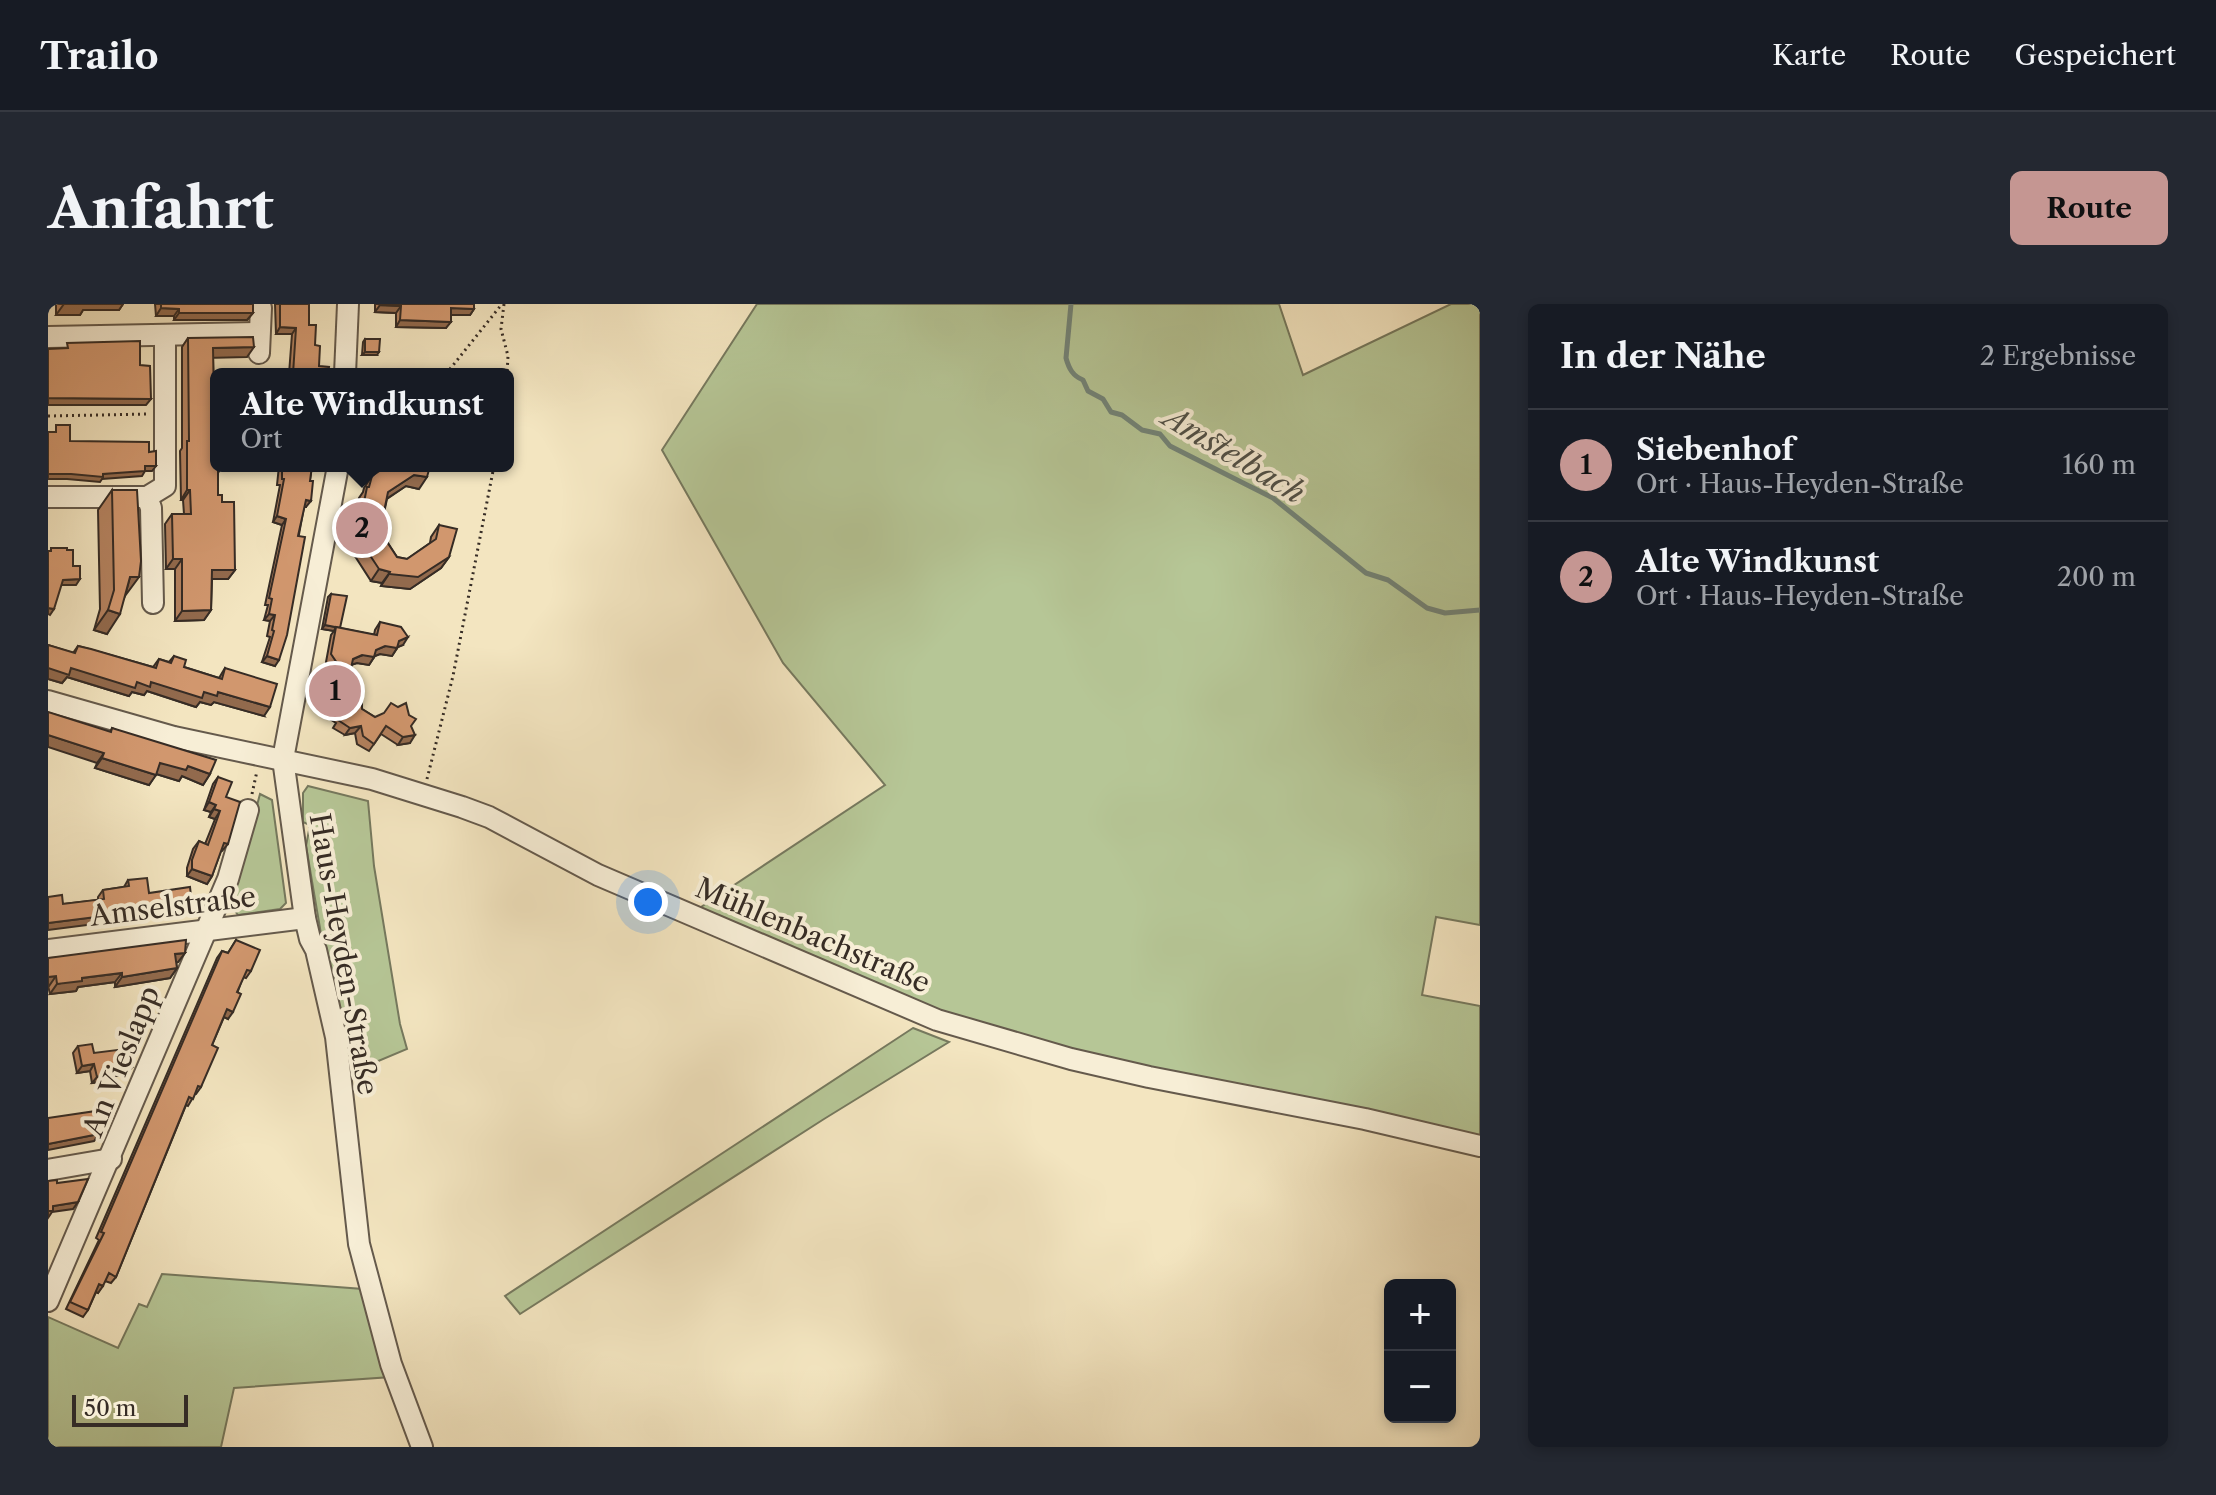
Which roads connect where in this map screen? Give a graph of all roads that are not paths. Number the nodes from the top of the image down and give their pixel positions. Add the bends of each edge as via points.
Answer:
1 (348, 304) edge
2 (261, 308) dead end
3 (165, 336) junction
4 (48, 337) edge
5 (345, 368) edge
6 (337, 472) edge
7 (48, 497) edge
8 (147, 497) junction
9 (153, 603) dead end
10 (48, 701) edge
11 (283, 759) junction
12 (248, 810) road end
13 (305, 918) junction
14 (206, 929) junction
15 (48, 950) edge
16 (1480, 1146) edge
17 (111, 1159) junction
18 (48, 1170) edge
19 (48, 1301) edge
20 (422, 1447) edge

1 - 5 street
2 - 3 street via 259,343
3 - 4 street
3 - 8 street via 165,486
6 - 11 street, Haus-Heyden-Straße
7 - 8 street
8 - 9 street
10 - 11 street, Mühlenbachstraße via 174,737
11 - 13 street, Haus-Heyden-Straße
11 - 16 street, Mühlenbachstraße via 372,779 489,817 598,875 937,1020 1071,1059
12 - 14 street, An Vieslapp via 228,879
13 - 14 street, Amselstraße
13 - 20 street, Haus-Heyden-Straße via 336,1037 359,1244 374,1310
14 - 15 street, Amselstraße
14 - 17 street, An Vieslapp
17 - 18 street
17 - 19 street, An Vieslapp

